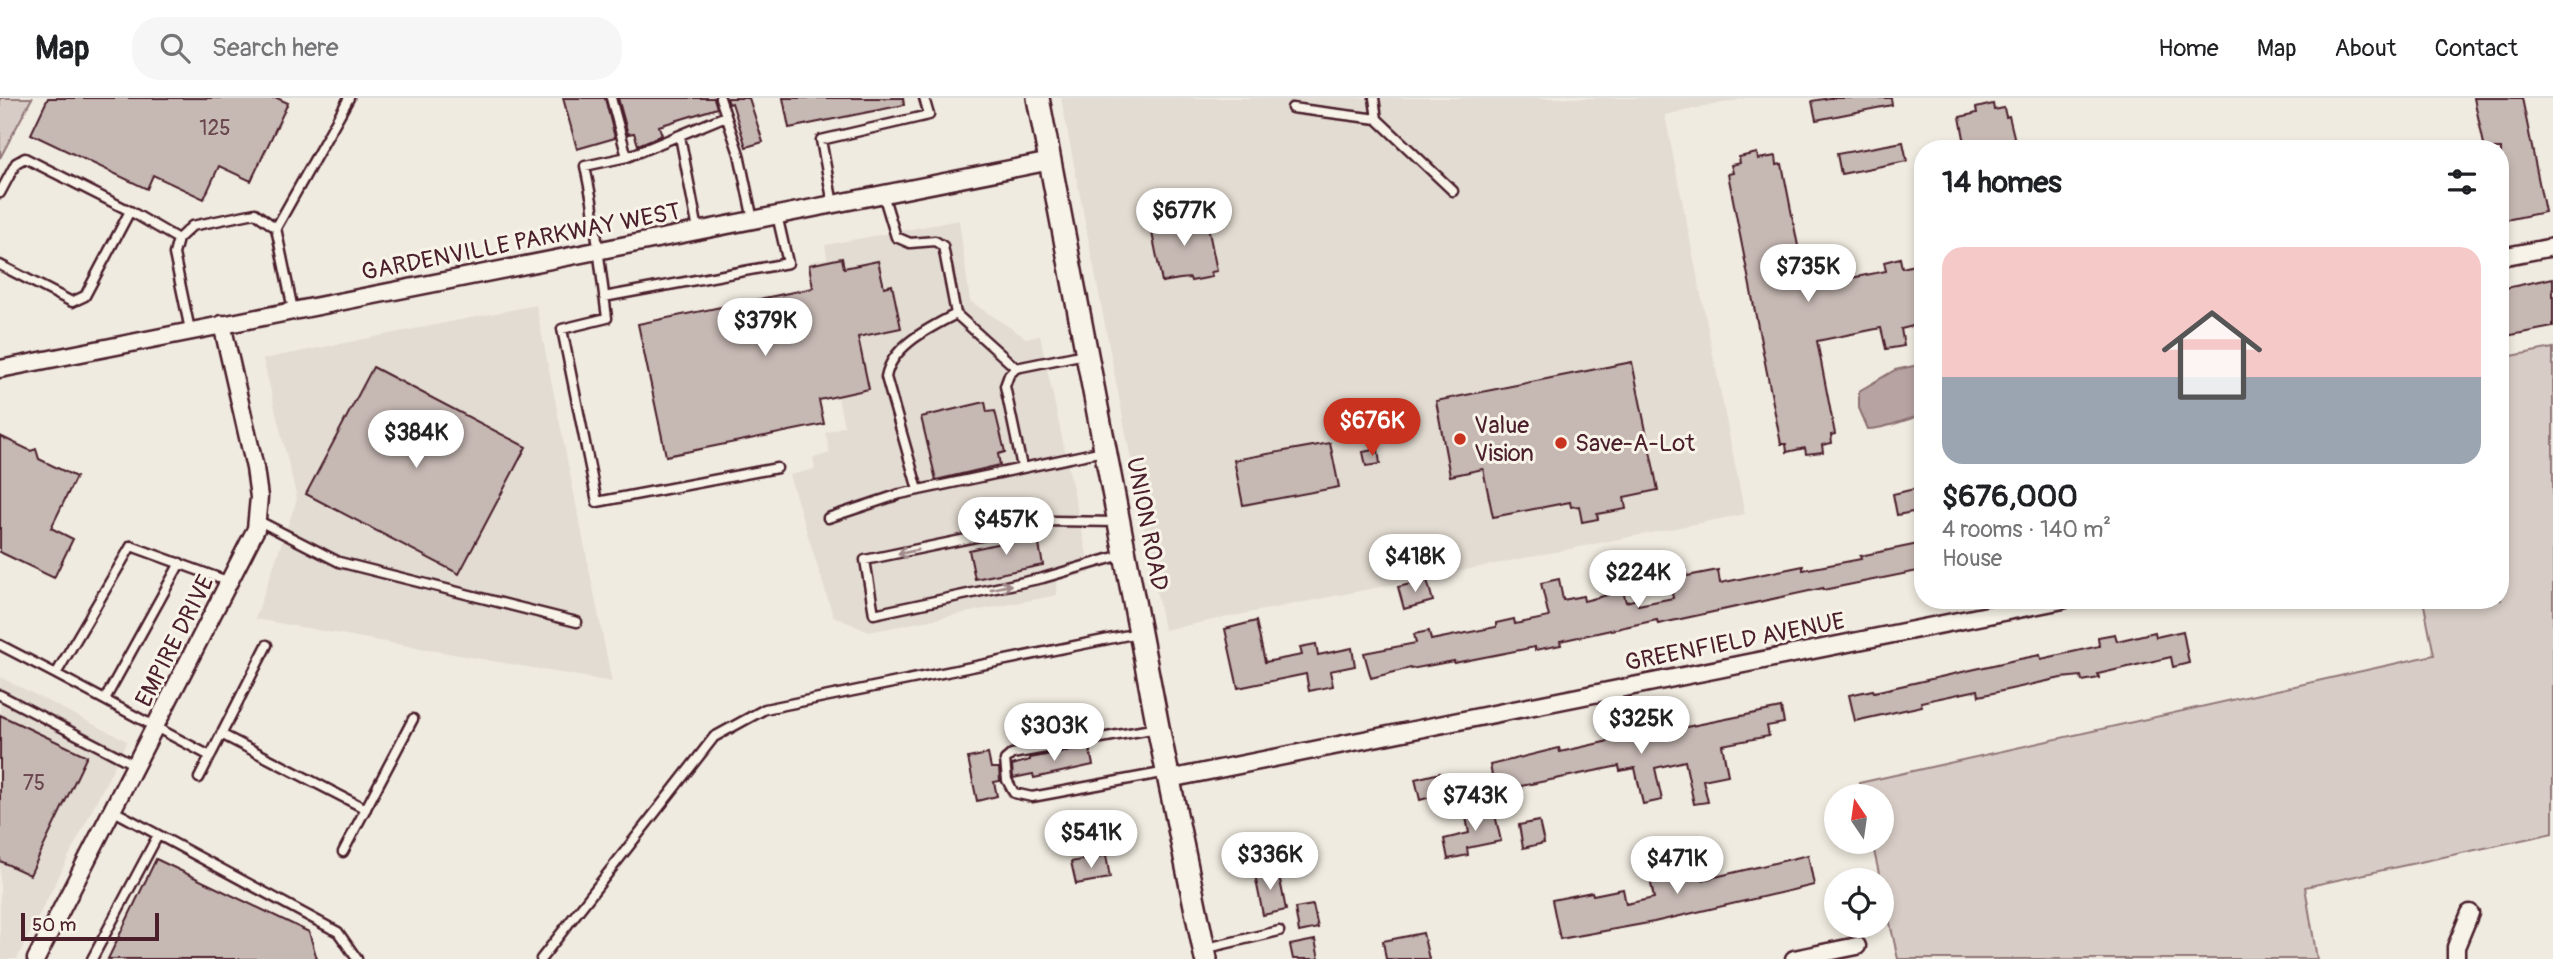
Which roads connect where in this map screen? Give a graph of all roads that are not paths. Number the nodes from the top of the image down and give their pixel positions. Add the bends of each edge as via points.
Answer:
1 (349, 98) edge
2 (611, 98) edge
3 (720, 98) edge
4 (924, 98) edge
5 (1038, 98) edge
6 (1374, 98) edge
7 (1292, 108) dead end
8 (726, 116) junction
9 (1377, 119) junction
10 (680, 136) junction
11 (627, 157) junction
12 (1051, 161) junction
13 (1453, 191) dead end
14 (0, 193) edge
15 (883, 194) junction
16 (834, 204) junction
17 (130, 211) junction
18 (777, 215) junction
19 (753, 220) junction
20 (276, 228) junction
21 (698, 230) junction
22 (178, 239) junction
23 (2553, 247) edge
24 (598, 250) junction
25 (2509, 255) edge
26 (0, 265) edge
27 (604, 297) junction
28 (293, 310) junction
29 (956, 314) junction
30 (222, 324) junction
31 (190, 330) junction
32 (1088, 354) junction
33 (1016, 368) junction
34 (0, 369) edge
35 (1106, 450) junction
36 (1022, 467) junction
37 (777, 468) dead end
38 (918, 490) junction
39 (828, 518) dead end
40 (257, 520) junction
41 (1120, 522) junction
42 (1126, 554) junction
43 (180, 563) junction
44 (230, 582) junction
45 (2017, 609) edge
46 (576, 622) dead end
47 (1141, 632) junction
48 (0, 645) edge
49 (267, 645) dead end
50 (56, 674) junction
51 (0, 695) edge
52 (105, 699) junction
53 (413, 719) dead end
54 (1158, 727) junction
55 (156, 728) junction
56 (221, 734) junction
57 (210, 755) junction
58 (136, 766) junction
59 (1168, 775) junction
60 (199, 778) dead end
61 (366, 809) junction
62 (114, 811) junction
63 (159, 835) junction
64 (343, 852) dead end
65 (2470, 913) dead end
66 (1279, 931) dead end
67 (1857, 946) dead end
68 (1205, 954) edge
69 (36, 959) edge
70 (92, 959) edge
71 (357, 959) edge
72 (541, 959) edge
73 (1794, 959) edge
74 (2456, 959) edge

1 - 20 lane
2 - 11 lane
3 - 8 lane
4 - 16 lane via 929,115 821,140
5 - 12 main road, UNION ROAD
6 - 9 lane
7 - 9 lane
8 - 10 lane
8 - 19 lane
9 - 13 lane
10 - 11 lane
10 - 21 lane
11 - 24 lane via 584,166
12 - 15 street, GARDENVILLE PARKWAY WEST
12 - 32 main road, UNION ROAD
14 - 17 lane via 16,163 25,158
15 - 16 street, GARDENVILLE PARKWAY WEST
15 - 29 lane via 896,237 943,246
16 - 18 street, GARDENVILLE PARKWAY WEST
17 - 22 lane
17 - 26 lane via 85,296 72,302
18 - 19 street, GARDENVILLE PARKWAY WEST
18 - 27 lane via 788,263
19 - 21 street, GARDENVILLE PARKWAY WEST
20 - 22 lane via 255,213 192,226
20 - 28 lane
21 - 24 street, GARDENVILLE PARKWAY WEST
22 - 31 lane via 174,254
23 - 25 street
24 - 27 lane
24 - 28 street, GARDENVILLE PARKWAY WEST
27 - 37 lane via 607,318 562,329 597,502
28 - 30 street, GARDENVILLE PARKWAY WEST
29 - 33 lane
29 - 38 lane via 914,336 886,377
30 - 31 street, GARDENVILLE PARKWAY WEST
30 - 40 street, EMPIRE DRIVE via 255,468
31 - 34 street, GARDENVILLE PARKWAY WEST
32 - 33 lane
32 - 35 main road, UNION ROAD
33 - 36 lane via 1004,386
35 - 36 lane
35 - 41 main road, UNION ROAD
36 - 38 lane
38 - 39 lane
40 - 44 street, EMPIRE DRIVE
40 - 46 lane via 339,562
41 - 42 main road, UNION ROAD
41 -> 42 lane via 1053,521 865,561 874,614 1043,578
42 - 47 main road, UNION ROAD
43 - 44 lane
43 - 50 lane via 131,546
43 - 52 lane
44 - 55 street, EMPIRE DRIVE
45 - 59 street, GREENFIELD AVENUE
47 - 54 main road, UNION ROAD
47 - 72 lane via 765,709 714,737
48 - 50 lane
49 - 56 lane
50 - 52 lane
51 - 58 lane
52 - 55 lane
53 - 61 lane
54 - 59 main road, UNION ROAD
54 - 59 lane via 1012,754 1005,760 1007,780 1014,793 1032,797
55 - 57 lane
55 - 58 street, EMPIRE DRIVE
56 - 57 lane
56 - 61 lane
57 - 60 lane
58 - 62 street, EMPIRE DRIVE
59 - 68 main road, UNION ROAD
61 - 64 lane
62 - 63 lane
62 - 69 street, EMPIRE DRIVE
63 - 70 lane
63 - 71 lane via 338,932
65 - 74 street
66 - 68 lane
67 - 73 street

